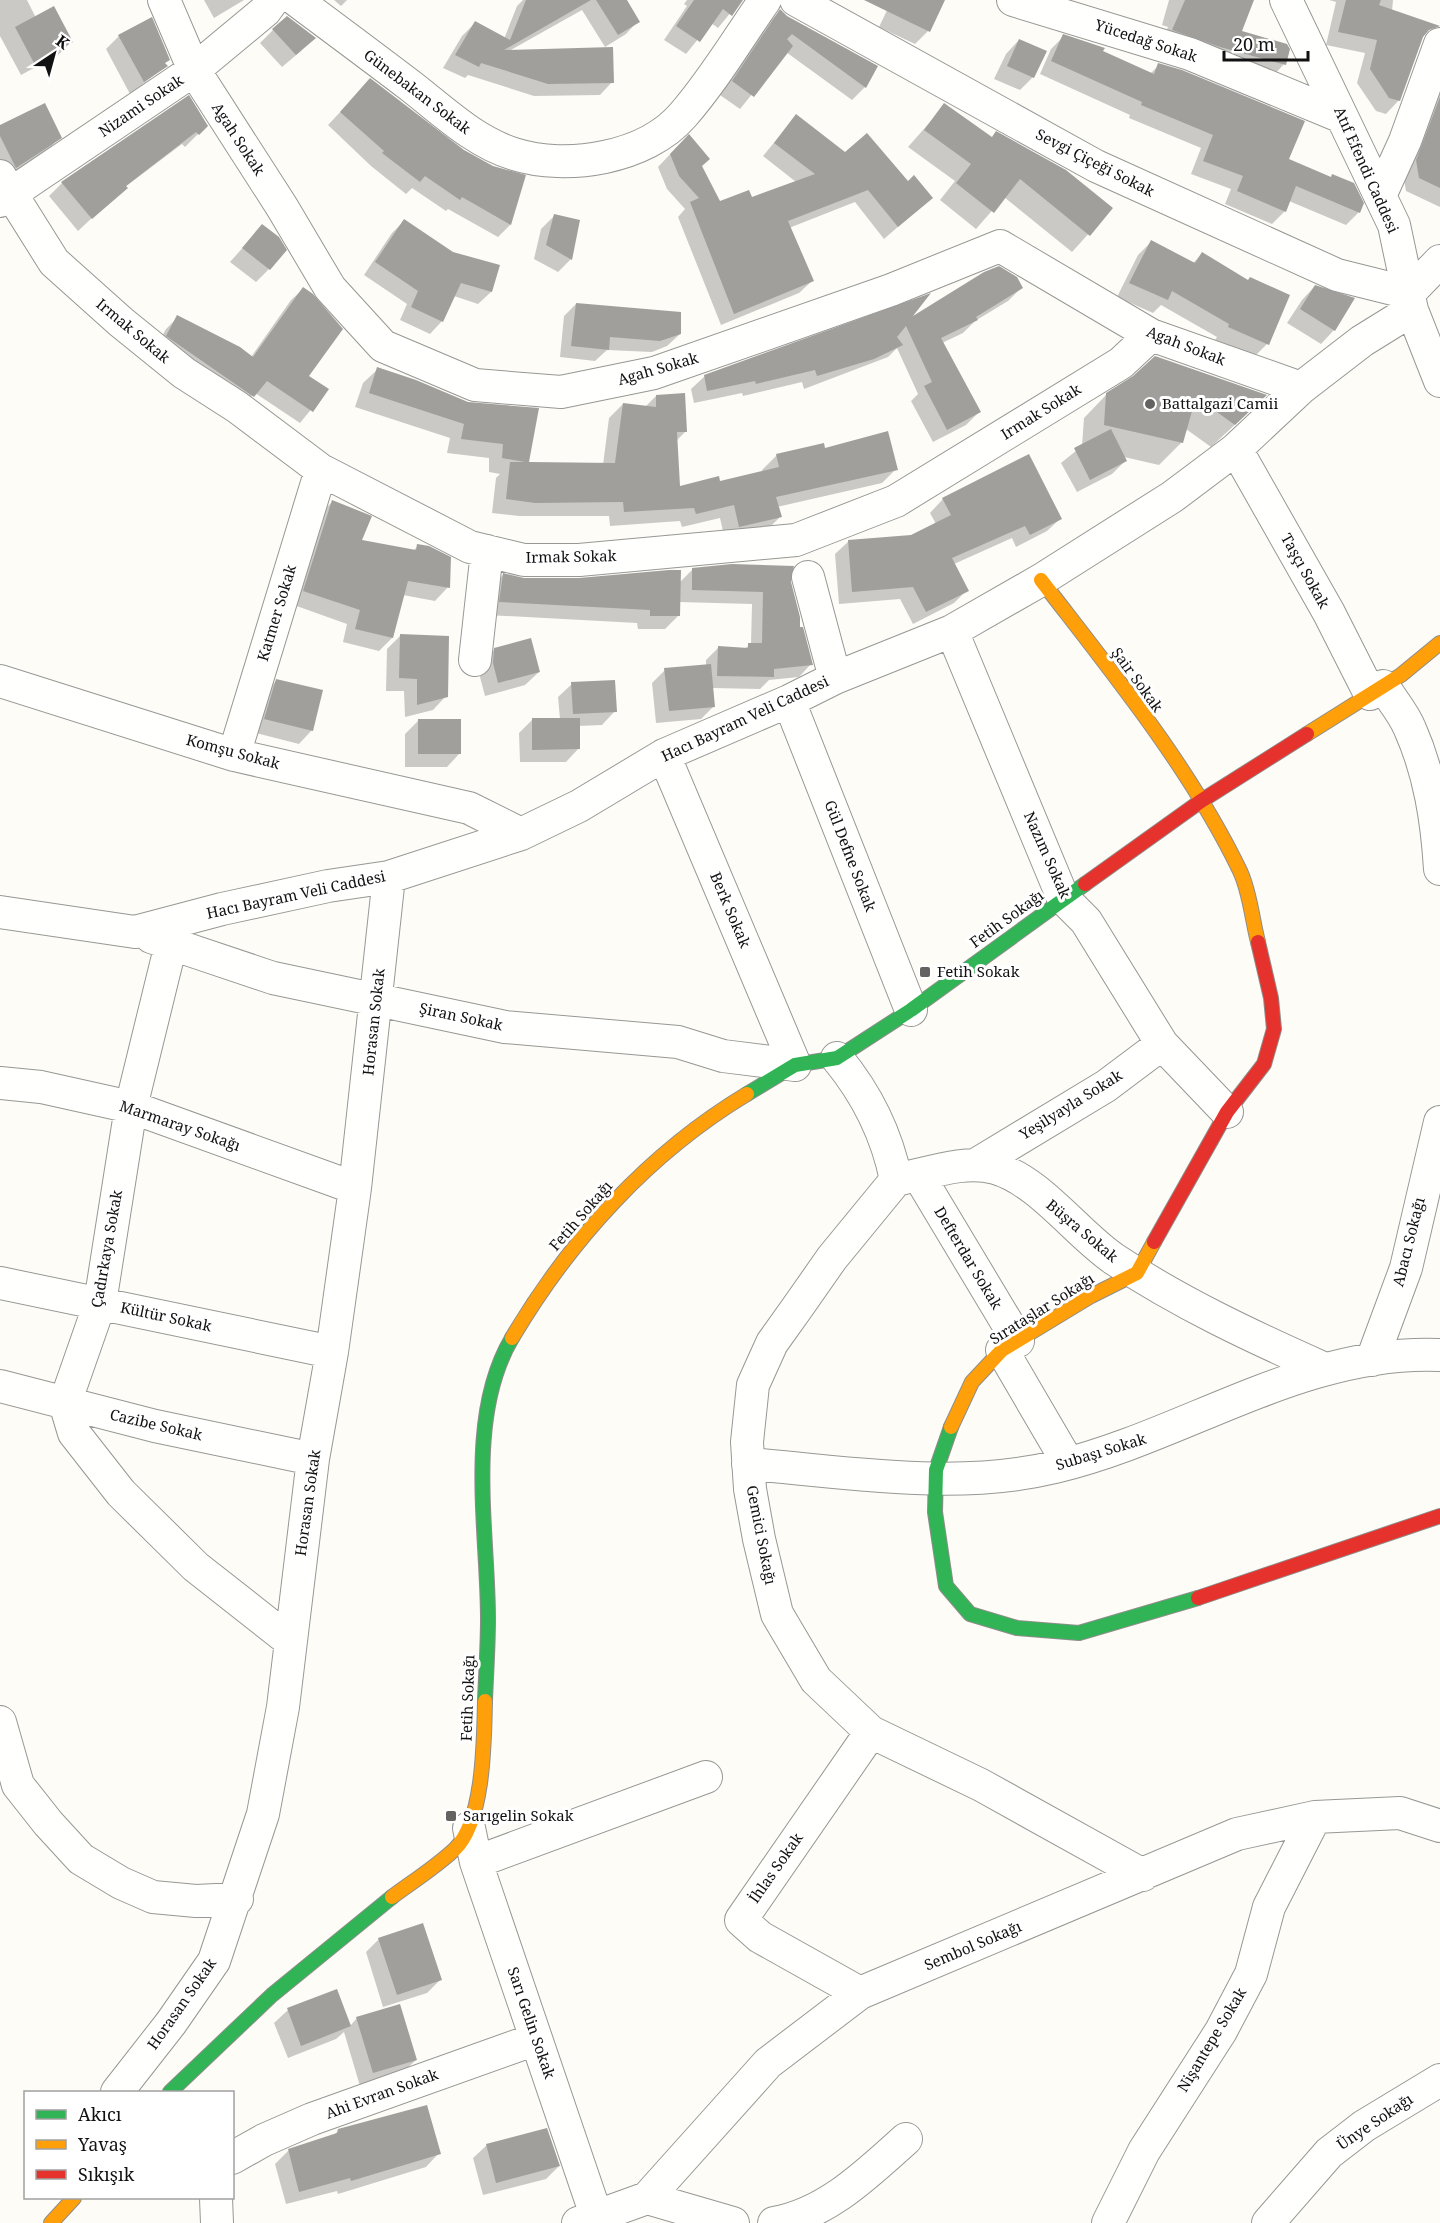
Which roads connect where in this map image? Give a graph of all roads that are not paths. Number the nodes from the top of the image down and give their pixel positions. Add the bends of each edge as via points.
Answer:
1 (164, 0) edge
2 (273, 0) edge
3 (296, 0) edge
4 (765, 0) edge
5 (796, 0) edge
6 (1014, 0) edge
7 (1286, 0) edge
8 (1440, 44) edge
9 (194, 70) junction
10 (1342, 117) junction
11 (3, 190) edge
12 (1380, 196) junction
13 (1440, 261) edge
14 (1411, 302) junction
15 (1151, 336) junction
16 (1440, 381) edge
17 (1302, 388) junction
18 (1236, 449) junction
19 (321, 470) junction
20 (487, 552) junction
21 (808, 577) dead end
22 (1041, 580) junction
23 (952, 631) junction
24 (1440, 643) edge
25 (474, 660) dead end
26 (835, 678) junction
27 (0, 681) edge
28 (1376, 690) junction
29 (789, 701) junction
30 (234, 755) junction
31 (664, 755) junction
32 (1201, 801) junction
33 (521, 834) junction
34 (1440, 869) edge
35 (389, 877) junction
36 (1063, 898) junction
37 (0, 912) edge
38 (135, 932) junction
39 (171, 944) junction
40 (377, 999) junction
41 (911, 1010) junction
42 (1162, 1044) junction
43 (837, 1058) junction
44 (795, 1065) junction
45 (0, 1083) edge
46 (131, 1107) junction
47 (1227, 1112) junction
48 (1440, 1122) edge
49 (977, 1164) junction
50 (907, 1178) junction
51 (355, 1188) junction
52 (1137, 1273) junction
53 (0, 1283) edge
54 (100, 1303) junction
55 (1010, 1346) junction
56 (332, 1352) junction
57 (1440, 1355) edge
58 (1372, 1360) junction
59 (1325, 1369) junction
60 (0, 1386) edge
61 (65, 1403) junction
62 (314, 1459) junction
63 (1068, 1463) junction
64 (748, 1464) junction
65 (936, 1478) junction
66 (1440, 1516) edge
67 (290, 1641) junction
68 (0, 1722) edge
69 (871, 1732) junction
70 (706, 1777) dead end
71 (1315, 1817) junction
72 (1440, 1826) edge
73 (469, 1828) junction
74 (476, 1862) junction
75 (1143, 1875) junction
76 (237, 1899) junction
77 (860, 1993) junction
78 (536, 2039) junction
79 (1440, 2080) edge
80 (118, 2091) edge
81 (171, 2091) edge
82 (906, 2139) dead end
83 (234, 2157) edge
84 (647, 2198) junction
85 (58, 2199) edge
86 (73, 2199) edge
87 (216, 2199) edge
88 (587, 2220) edge
89 (50, 2223) edge
90 (217, 2223) edge
91 (733, 2223) edge
92 (774, 2223) edge
93 (1108, 2223) edge
94 (1268, 2223) edge

1 - 9 street, Agah Sokak
2 - 9 street, Nizami Sokak
3 - 4 street, Günebakan Sokak via 473,135 514,155 552,160 592,160 627,152 658,137 683,116
5 - 14 street, Sevgi Çiçeği Sokak via 1096,166 1337,274
6 - 10 street, Yücedağ Sokak via 1190,54
7 - 10 street, Atıf Efendi Caddesi
8 - 12 street via 1405,141
9 - 11 street, Nizami Sokak
9 - 15 street, Agah Sokak via 330,288 383,346 475,385 561,392 654,373 891,290 1000,246
10 - 12 street, Atıf Efendi Caddesi
11 - 19 street, Irmak Sokak via 54,262 112,315 184,373
12 - 14 street, Atıf Efendi Caddesi via 1394,225
13 - 14 street, Hacı Bayram Veli Caddesi
14 - 16 street, Atıf Efendi Caddesi
14 - 17 street, Hacı Bayram Veli Caddesi
15 - 17 street, Agah Sokak
15 - 20 street, Irmak Sokak via 1121,363 896,501 796,540 579,560 524,560
17 - 18 street, Hacı Bayram Veli Caddesi
18 - 22 street, Hacı Bayram Veli Caddesi via 1172,497
18 - 28 street, Taşçı Sokak
19 - 20 street, Irmak Sokak via 470,547
19 - 30 street, Katmer Sokak
20 - 25 street
21 - 26 street
22 - 23 street, Hacı Bayram Veli Caddesi
22 - 32 street, Şair Sokak via 1124,688
23 - 26 street, Hacı Bayram Veli Caddesi
23 - 36 street, Nazım Sokak
24 - 28 street, Fetih Sokağı
26 - 29 street, Hacı Bayram Veli Caddesi
27 - 30 street, Komşu Sokak
28 - 32 street, Fetih Sokağı
28 - 34 street via 1410,727 1427,774 1438,825
29 - 31 street, Hacı Bayram Veli Caddesi
29 - 41 street, Gül Defne Sokak
30 - 33 street, Komşu Sokak via 469,808
31 - 33 street, Hacı Bayram Veli Caddesi via 579,806
31 - 44 street, Berk Sokak
32 - 36 street, Fetih Sokağı
32 - 47 street via 1241,873 1271,998 1274,1029 1264,1064
33 - 35 street, Hacı Bayram Veli Caddesi
35 - 38 street, Hacı Bayram Veli Caddesi via 328,886
35 - 40 street, Horasan Sokak
36 - 41 street, Fetih Sokağı
36 - 42 street, Nazım Sokak via 1086,921
37 - 38 street, Hacı Bayram Veli Caddesi
38 - 39 street, Şiran Sokak
39 - 40 street, Şiran Sokak via 273,978
39 - 46 street, Çadırkaya Sokak
40 - 44 street, Şiran Sokak via 505,1027 678,1042 723,1056
40 - 51 street, Horasan Sokak
41 - 43 street, Fetih Sokağı
42 - 47 street, Nazım Sokak
42 - 49 street, Yeşilyayla Sokak via 1106,1086
43 - 44 street, Fetih Sokağı
43 - 50 street via 858,1083
44 - 73 street, Fetih Sokağı via 680,1139 606,1208 536,1297 500,1358 488,1410 481,1487 488,1618 484,1730 479,1785
45 - 46 street, Marmaray Sokağı via 41,1087
46 - 51 street, Marmaray Sokağı
46 - 54 street, Çadırkaya Sokak
47 - 52 street
48 - 58 street, Abacı Sokağı via 1406,1268
49 - 50 street, Büşra Sokak
49 - 52 street, Büşra Sokak via 997,1168 1024,1184 1113,1258
50 - 55 street, Defterdar Sokak
50 - 64 street, Gemici Sokağı via 832,1258 772,1343 753,1385
51 - 56 street, Horasan Sokak
52 - 55 street, Sırataşlar Sokağı
52 - 59 street, Büşra Sokak via 1253,1336
53 - 54 street, Kültür Sokak
54 - 56 street, Kültür Sokak
54 - 61 street, Çadırkaya Sokak
55 - 63 street, Defterdar Sokak
55 - 65 street, Sırataşlar Sokağı via 972,1382 950,1429
56 - 62 street, Horasan Sokak
57 - 58 street, Subaşı Sokak via 1405,1353
58 - 59 street, Subaşı Sokak
59 - 63 street, Subaşı Sokak via 1130,1445
60 - 61 street, Cazibe Sokak
61 - 62 street, Cazibe Sokak
61 - 67 street via 74,1433 121,1493 196,1567
62 - 67 street, Horasan Sokak
63 - 65 street, Subaşı Sokak via 990,1478
64 - 65 street, Subaşı Sokak
64 - 69 street, Gemici Sokağı via 759,1539 777,1614 816,1680
65 - 66 street, Sırataşlar Sokağı via 935,1512 946,1586 970,1614 1017,1628 1079,1633 1146,1615
67 - 76 street, Horasan Sokak via 283,1707 263,1814
68 - 76 street via 18,1785 81,1859 153,1898
69 - 75 street, Gemici Sokağı via 981,1785
69 - 77 street, İhlas Sokak via 741,1920 760,1936
70 - 74 street
71 - 72 street, Sembol Sokağı via 1400,1813
71 - 75 street, Sembol Sokağı via 1237,1834
71 - 93 street, Nişantepe Sokak via 1269,1907 1251,1974 1221,2031 1144,2151
73 - 74 street, Sarı Gelin Sokak
73 - 81 street, Fetih Sokağı via 456,1848 345,1935 211,2049
74 - 78 street, Sarı Gelin Sokak
75 - 77 street, Sembol Sokağı
76 - 80 street, Horasan Sokak via 214,1961
77 - 84 street, Sembol Sokağı via 768,2063
78 - 83 street, Ahi Evran Sokak via 312,2119
78 - 88 street, Sarı Gelin Sokak
79 - 94 street, Ünye Sokağı via 1364,2126 1329,2154
82 - 92 street via 851,2188 793,2220
84 - 88 street, Sembol Sokağı
84 - 91 street
85 - 89 street
86 - 89 street
87 - 90 street

